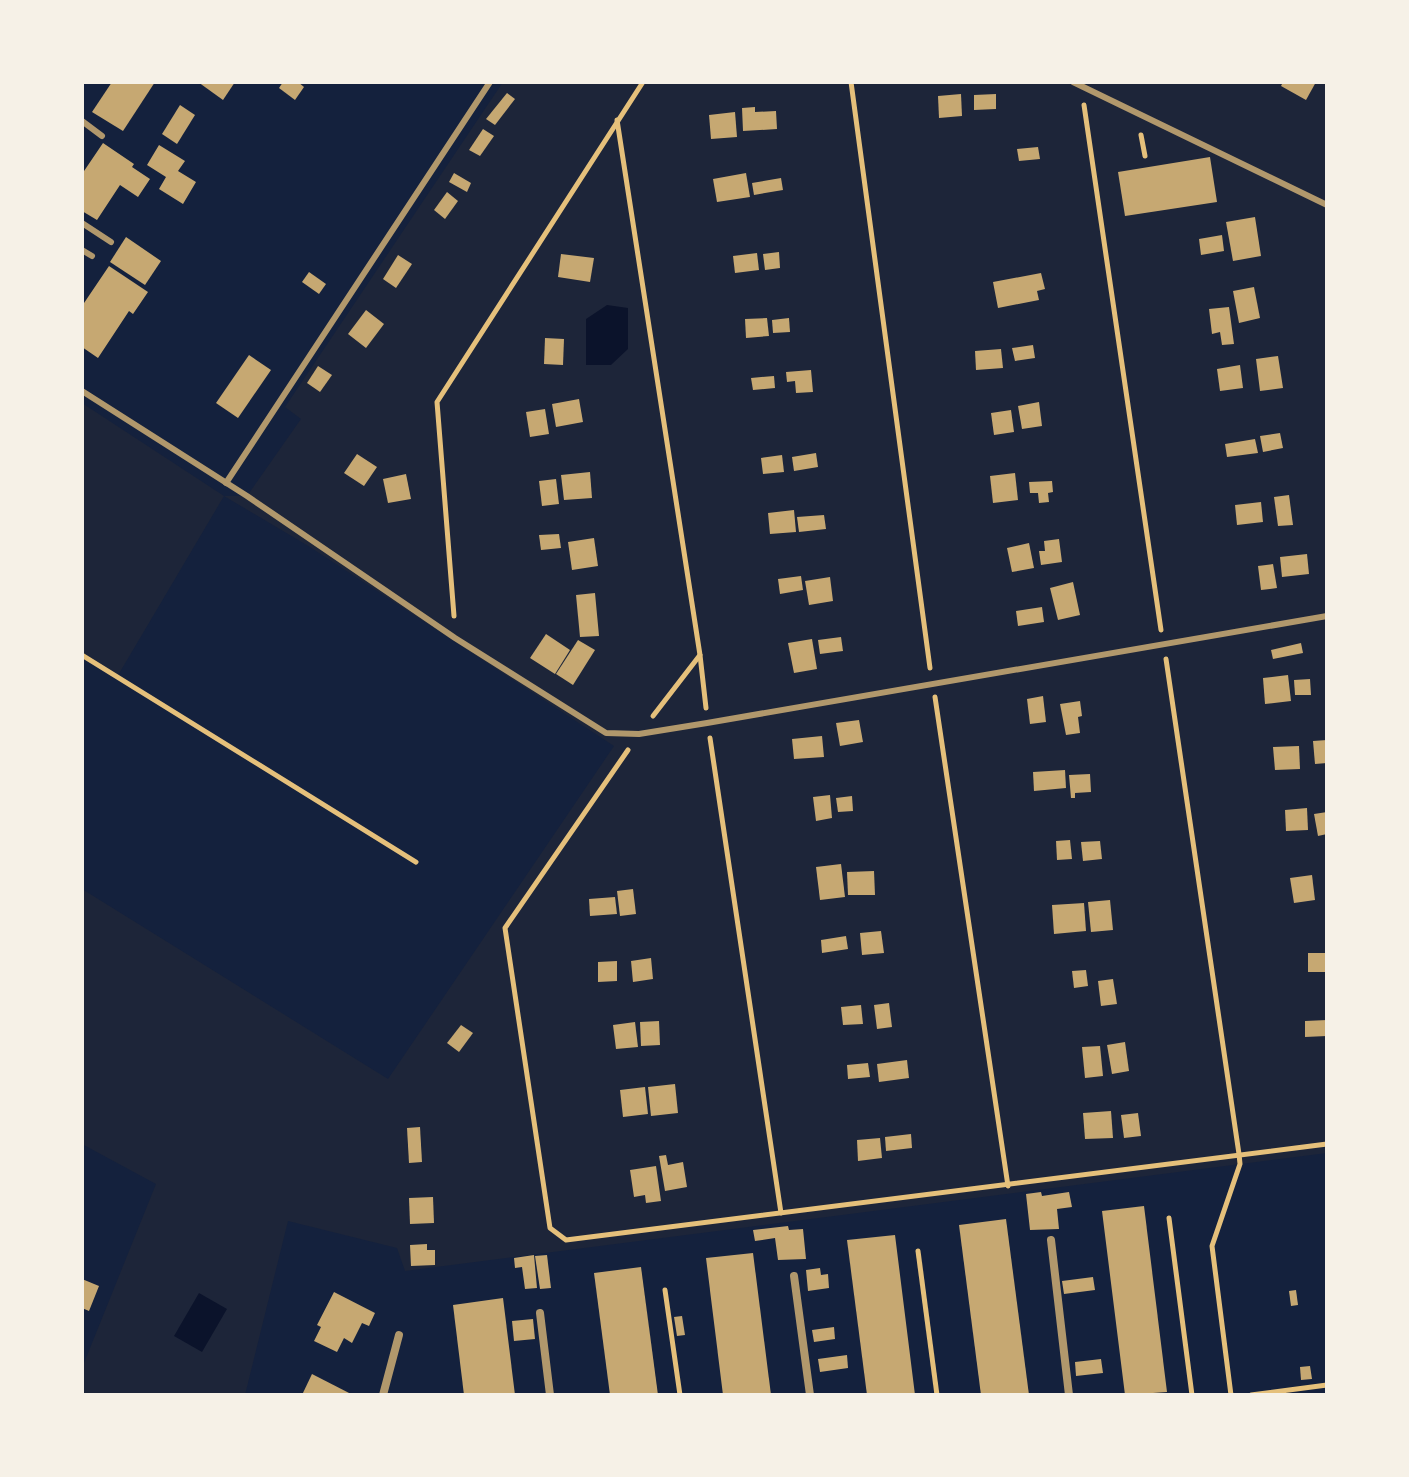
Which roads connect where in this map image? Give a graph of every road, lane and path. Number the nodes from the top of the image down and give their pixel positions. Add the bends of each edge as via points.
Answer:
1 (490, 82) edge
2 (643, 82) edge
3 (851, 82) edge
4 (1073, 82) edge
5 (1081, 86) junction
6 (617, 120) junction
7 (82, 121) edge
8 (102, 136) dead end
9 (1327, 205) edge
10 (82, 223) edge
11 (111, 242) dead end
12 (82, 250) edge
13 (92, 256) dead end
14 (82, 391) edge
15 (226, 483) junction
16 (1327, 616) edge
17 (455, 638) junction
18 (1163, 644) junction
19 (82, 655) edge
20 (700, 655) junction
21 (933, 686) junction
22 (707, 723) junction
23 (639, 734) junction
24 (416, 862) dead end
25 (1327, 1144) edge
26 (1239, 1154) junction
27 (1008, 1186) junction
28 (781, 1213) junction
29 (1169, 1218) dead end
30 (1051, 1240) dead end
31 (918, 1251) dead end
32 (794, 1276) dead end
33 (665, 1290) dead end
34 (540, 1313) dead end
35 (399, 1335) dead end
36 (1327, 1385) edge
37 (383, 1395) edge
38 (550, 1395) edge
39 (680, 1395) edge
40 (810, 1395) edge
41 (937, 1395) edge
42 (1069, 1395) edge
43 (1192, 1395) edge
44 (1231, 1395) edge
45 (1255, 1395) edge

1 - 15 lane
2 - 6 path
3 - 21 path
4 - 5 lane
5 - 9 lane
5 - 18 path
6 - 17 path via 437,402
6 - 20 path
7 - 8 lane
10 - 11 lane
12 - 13 lane
14 - 15 lane
15 - 17 lane
16 - 18 lane
17 - 23 lane via 606,733
18 - 21 lane
18 - 26 path
19 - 24 path
20 - 22 path
20 - 23 path
21 - 22 lane
21 - 27 path
22 - 23 lane
22 - 28 path
23 - 28 path via 505,928 550,1228 566,1240
25 - 26 path
26 - 27 path
26 - 44 path via 1212,1246
27 - 28 path
29 - 43 path
30 - 42 street
31 - 41 path
32 - 40 street
33 - 39 path
34 - 38 street
35 - 37 street
36 - 45 path

